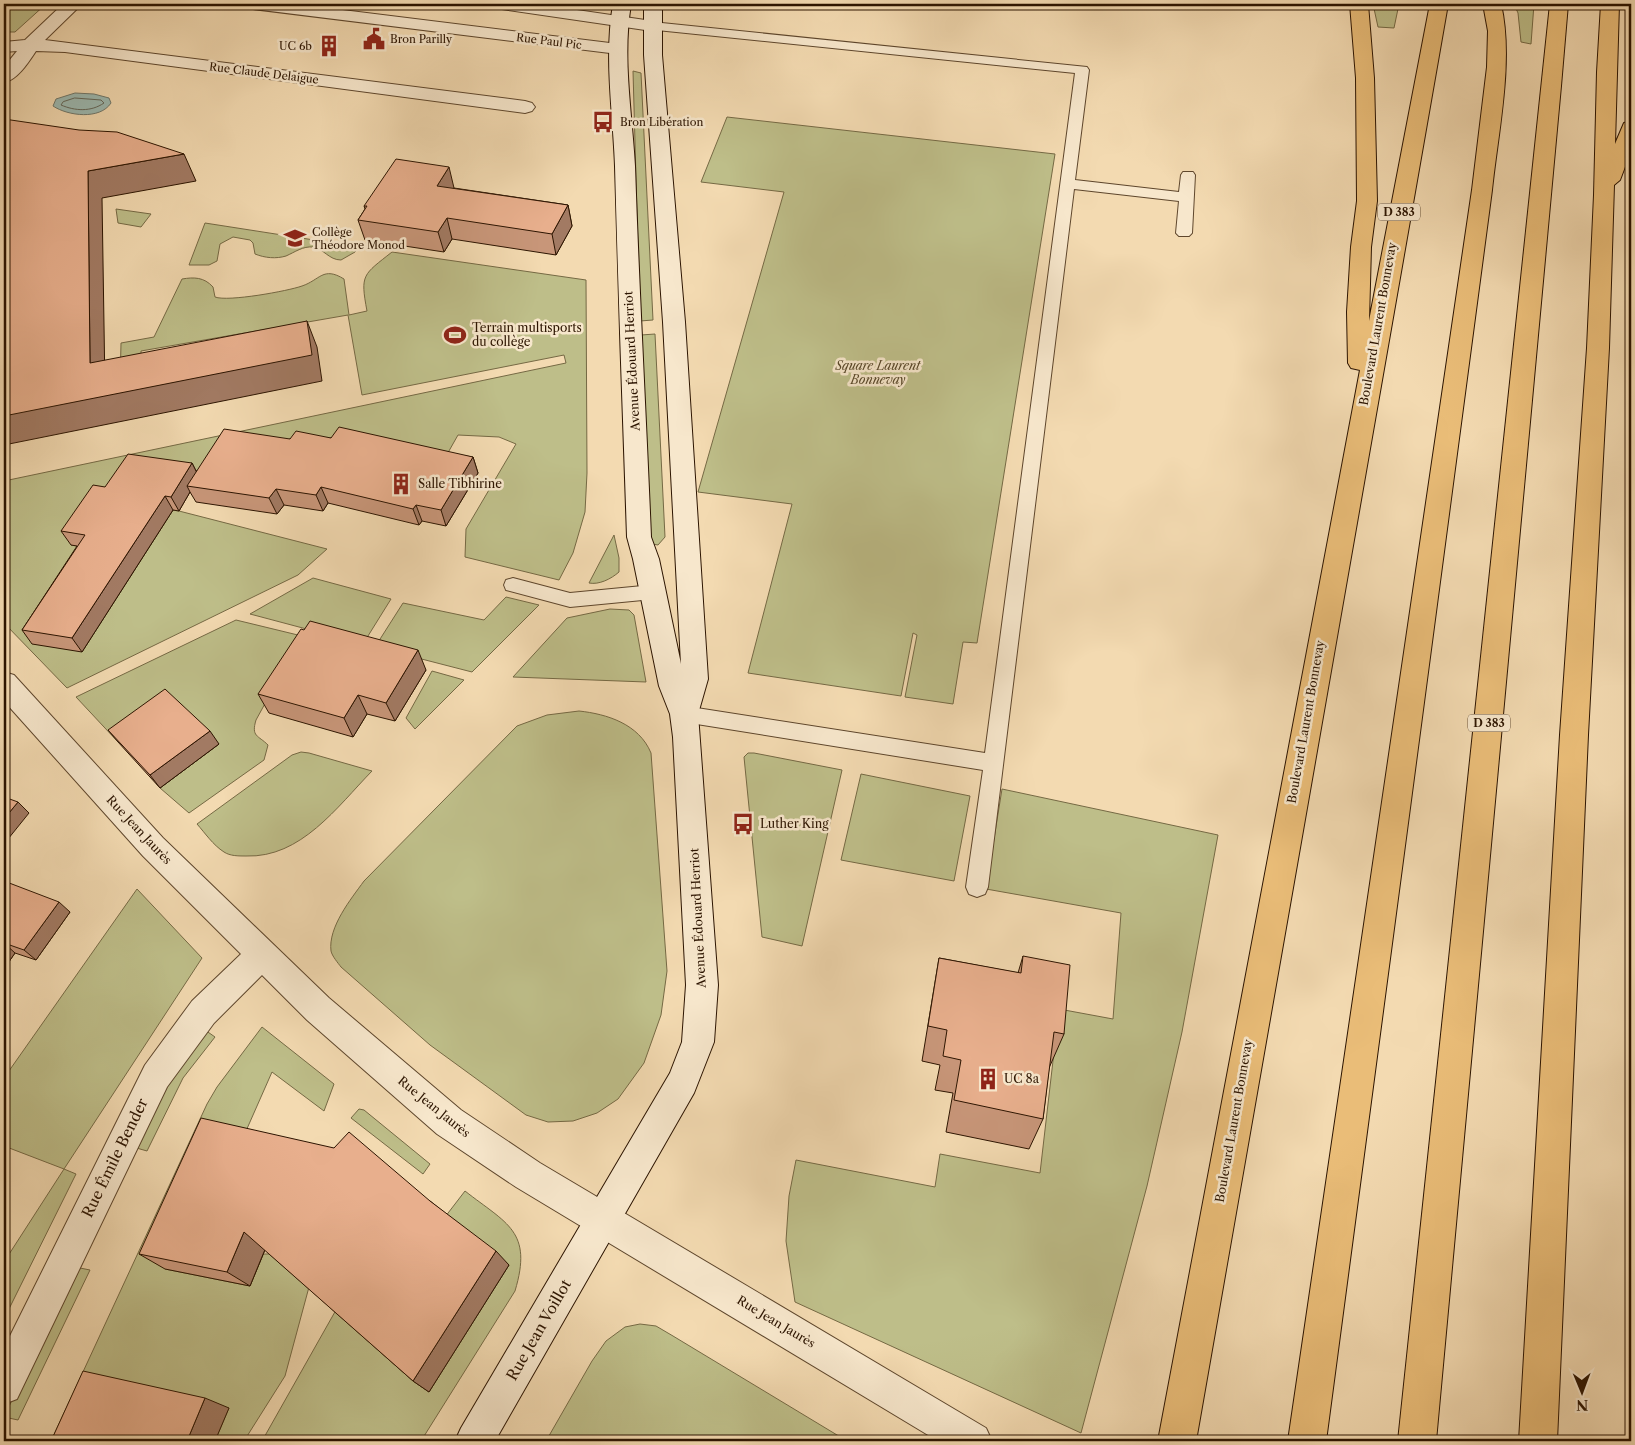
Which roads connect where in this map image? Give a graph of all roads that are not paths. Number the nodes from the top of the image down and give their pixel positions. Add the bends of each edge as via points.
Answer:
1 (73, 4) edge
2 (253, 4) edge
3 (500, 4) edge
4 (1359, 4) edge
5 (1439, 4) edge
6 (1492, 4) edge
7 (1559, 4) edge
8 (1610, 4) edge
9 (1626, 4) edge
10 (620, 12) edge
11 (652, 15) edge
12 (480, 33) junction
13 (30, 46) junction
14 (4, 47) edge
15 (618, 50) junction
16 (4, 77) edge
17 (525, 107) dead end
18 (1631, 128) edge
19 (1188, 175) dead end
20 (1067, 184) junction
21 (1604, 195) junction
22 (1185, 197) junction
23 (1184, 233) dead end
24 (1360, 420) junction
25 (513, 585) dead end
26 (653, 592) junction
27 (6, 691) edge
28 (684, 714) junction
29 (994, 763) junction
30 (976, 887) dead end
31 (262, 954) junction
32 (603, 1219) junction
33 (1543, 1362) junction
34 (4, 1386) edge
35 (474, 1441) edge
36 (973, 1441) edge
37 (1177, 1441) edge
38 (1307, 1441) edge
39 (1417, 1441) edge
40 (1538, 1441) edge
41 (1544, 1441) edge

1 - 13 street
2 - 12 street, Rue Paul Pic
3 - 10 street
3 - 12 street
4 - 24 highway via 1365,78 1367,201 1358,312
5 - 24 highway, Boulevard Laurent Bonnevay / D 383
6 - 38 highway via 1497,31 1496,67 1482,190
7 - 39 highway, D 383
8 - 21 highway
9 - 21 highway
10 - 11 street
10 - 15 street, Avenue Édouard Herriot
11 - 20 lane via 1082,70
11 - 28 street, Avenue Édouard Herriot via 676,341 695,679
12 - 15 street, Rue Paul Pic
13 - 14 street, Rue Claude Delaigue
13 - 16 street
13 - 17 street, Rue Claude Delaigue via 65,47
15 - 26 street, Avenue Édouard Herriot via 640,537
18 - 21 highway
19 - 22 lane
20 - 22 lane
20 - 29 lane
21 - 33 highway
22 - 23 lane
24 - 37 highway, Boulevard Laurent Bonnevay / D 383
25 - 26 lane via 570,600
26 - 28 street, Avenue Édouard Herriot via 672,686
27 - 31 street, Rue Jean Jaurès via 153,846
28 - 29 lane
28 - 32 street, Avenue Édouard Herriot via 702,985 698,1042 683,1082
29 - 30 lane
31 - 32 street, Rue Jean Jaurès via 318,1009 449,1122 528,1175
31 - 34 street, Rue Émile Bender via 203,1012 156,1076
32 - 35 street, Rue Jean Voillot
32 - 36 street, Rue Jean Jaurès
33 - 40 highway
33 - 41 highway

